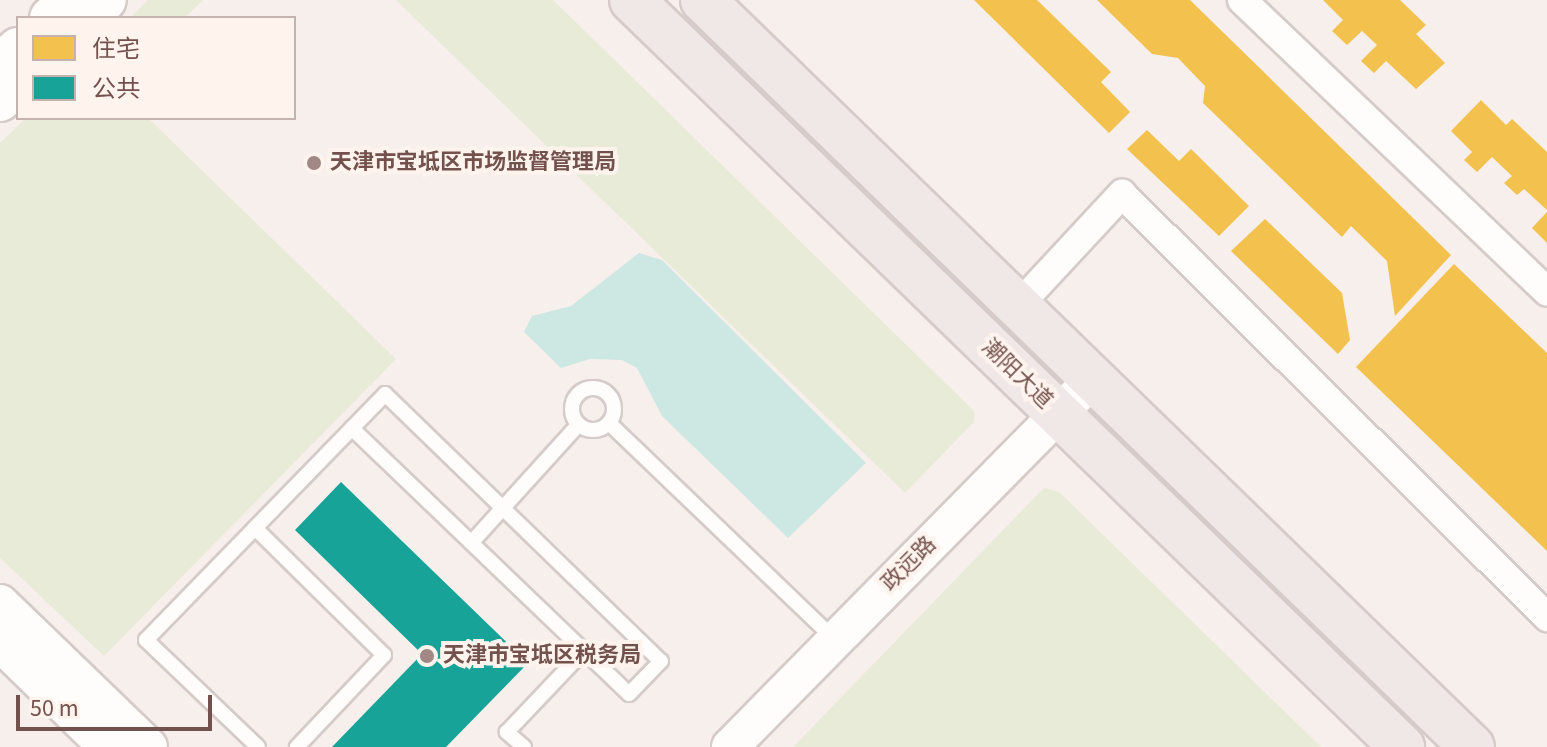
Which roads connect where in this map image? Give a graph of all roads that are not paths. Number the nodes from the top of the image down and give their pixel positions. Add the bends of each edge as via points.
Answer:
1 (69, 0) edge
2 (106, 0) edge
3 (632, 0) edge
4 (703, 0) edge
5 (1259, 5) edge
6 (52, 16) edge
7 (90, 16) edge
8 (16, 50) edge
9 (0, 64) edge
10 (16, 86) edge
11 (0, 101) edge
12 (1547, 291) edge
13 (1016, 308) junction
14 (1090, 382) junction
15 (1058, 415) junction
16 (609, 423) junction
17 (578, 425) junction
18 (352, 428) junction
19 (503, 508) junction
20 (255, 528) junction
21 (472, 542) junction
22 (0, 603) edge
23 (1547, 617) edge
24 (834, 639) junction
25 (0, 643) edge
26 (584, 651) junction
27 (107, 747) edge
28 (149, 747) edge
29 (258, 747) edge
30 (297, 747) edge
31 (524, 747) edge
32 (730, 747) edge
33 (1402, 747) edge
34 (1472, 747) edge

1 - 6 main road
2 - 7 main road
3 - 15 highway, 潮阳大道
4 - 13 highway, 潮阳大道
5 - 12 street
8 - 9 main road
10 - 11 main road
13 - 14 highway, 潮阳大道
13 - 23 street via 1122,194
14 - 15 street, 政远路
14 - 34 highway, 潮阳大道
15 - 24 street, 政远路
15 - 33 highway, 潮阳大道
16 - 17 lane via 594,430
16 - 17 lane via 612,398 591,387 572,401
16 - 24 lane
17 - 19 lane
18 - 19 lane via 385,394
18 - 20 lane
18 - 21 lane
19 - 21 lane
19 - 26 lane via 661,661 629,694
20 - 29 lane via 146,640
20 - 30 lane via 384,655
21 - 26 lane
22 - 28 street
24 - 32 street, 政远路
25 - 27 street
26 - 31 lane via 507,732

